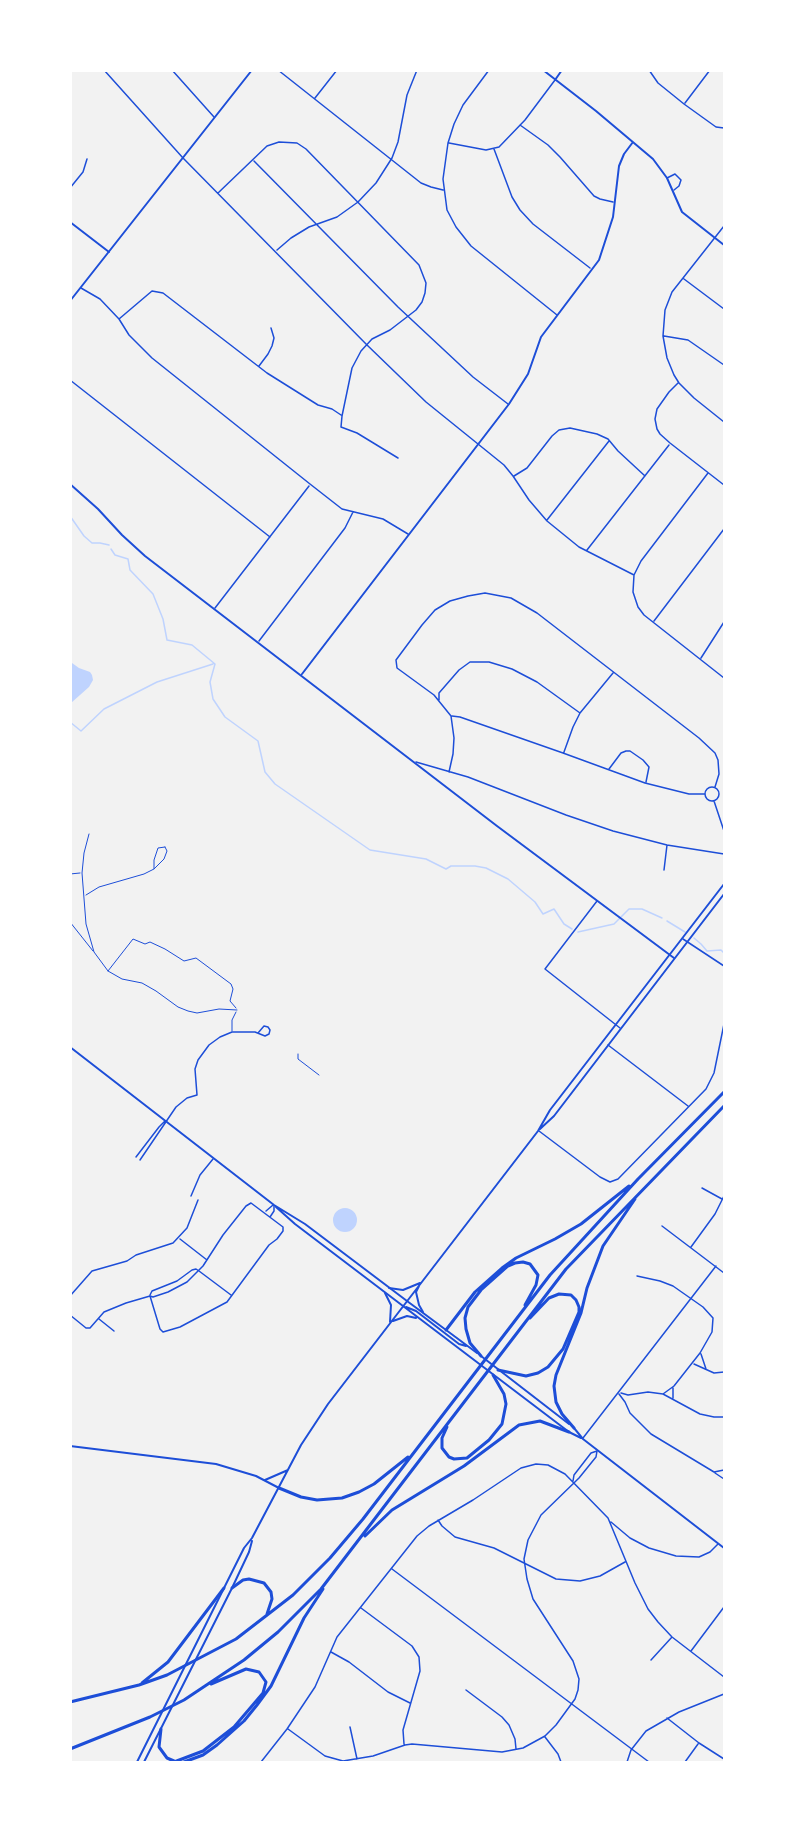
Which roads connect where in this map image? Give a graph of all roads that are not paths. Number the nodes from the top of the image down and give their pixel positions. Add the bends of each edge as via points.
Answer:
1 (104, 70) edge
2 (172, 70) edge
3 (252, 70) edge
4 (278, 70) edge
5 (337, 70) edge
6 (417, 70) edge
7 (489, 70) edge
8 (543, 70) edge
9 (562, 70) edge
10 (649, 70) edge
11 (710, 70) edge
12 (555, 80) junction
13 (315, 98) junction
14 (684, 104) junction
15 (215, 117) junction
16 (520, 125) junction
17 (724, 128) edge
18 (633, 142) junction
19 (448, 143) junction
20 (494, 149) junction
21 (183, 158) junction
22 (392, 158) junction
23 (87, 159) dead end
24 (254, 160) junction
25 (667, 178) junction
26 (70, 188) edge
27 (444, 190) junction
28 (673, 190) junction
29 (218, 193) junction
30 (358, 202) junction
31 (614, 202) junction
32 (70, 222) edge
33 (315, 224) junction
34 (724, 226) edge
35 (715, 238) junction
36 (724, 245) edge
37 (276, 251) junction
38 (109, 252) junction
39 (592, 270) junction
40 (683, 278) junction
41 (81, 288) junction
42 (70, 301) edge
43 (724, 309) edge
44 (407, 316) junction
45 (558, 316) junction
46 (119, 319) junction
47 (271, 328) dead end
48 (663, 336) junction
49 (367, 345) junction
50 (724, 365) edge
51 (258, 367) junction
52 (70, 380) edge
53 (679, 383) junction
54 (509, 404) junction
55 (342, 416) junction
56 (724, 422) edge
57 (610, 441) junction
58 (670, 443) junction
59 (477, 445) junction
60 (398, 458) dead end
61 (708, 473) junction
62 (513, 476) junction
63 (645, 476) junction
64 (70, 484) edge
65 (310, 484) junction
66 (724, 485) edge
67 (353, 512) junction
68 (547, 521) junction
69 (724, 529) edge
70 (409, 535) junction
71 (270, 537) junction
72 (587, 551) junction
73 (634, 575) junction
74 (214, 608) junction
75 (654, 622) junction
76 (724, 622) edge
77 (258, 642) junction
78 (701, 659) junction
79 (614, 673) junction
80 (302, 675) junction
81 (724, 678) edge
82 (440, 702) junction
83 (580, 714) junction
84 (451, 716) junction
85 (563, 753) junction
86 (415, 762) junction
87 (609, 769) junction
88 (449, 772) junction
89 (645, 783) junction
90 (715, 787) junction
91 (705, 794) junction
92 (724, 794) edge
93 (719, 795) junction
94 (714, 801) junction
95 (724, 831) edge
96 (89, 834) dead end
97 (667, 845) junction
98 (724, 854) edge
99 (154, 869) junction
100 (664, 870) dead end
101 (82, 873) junction
102 (70, 874) edge
103 (724, 884) edge
104 (724, 894) edge
105 (84, 896) junction
106 (597, 901) junction
107 (70, 922) edge
108 (683, 939) junction
109 (688, 942) junction
110 (94, 952) junction
111 (670, 955) junction
112 (675, 958) junction
113 (724, 966) edge
114 (108, 971) junction
115 (237, 1010) junction
116 (724, 1024) edge
117 (616, 1025) junction
118 (621, 1028) junction
119 (232, 1032) junction
120 (258, 1033) dead end
121 (608, 1045) junction
122 (70, 1047) edge
123 (298, 1054) dead end
124 (319, 1075) dead end
125 (724, 1092) edge
126 (689, 1106) junction
127 (724, 1106) edge
128 (166, 1121) junction
129 (538, 1131) junction
130 (136, 1157) dead end
131 (214, 1158) junction
132 (140, 1160) dead end
133 (638, 1179) junction
134 (702, 1188) dead end
135 (638, 1194) junction
136 (191, 1196) dead end
137 (724, 1196) edge
138 (198, 1200) dead end
139 (723, 1200) junction
140 (274, 1205) junction
141 (265, 1213) junction
142 (270, 1216) junction
143 (662, 1226) dead end
144 (179, 1238) junction
145 (691, 1248) junction
146 (208, 1260) junction
147 (716, 1266) junction
148 (199, 1270) junction
149 (724, 1273) edge
150 (637, 1276) dead end
151 (420, 1283) junction
152 (390, 1287) junction
153 (386, 1293) junction
154 (231, 1295) junction
155 (70, 1296) edge
156 (150, 1296) junction
157 (691, 1298) junction
158 (407, 1301) junction
159 (403, 1306) junction
160 (523, 1310) junction
161 (423, 1313) junction
162 (70, 1315) edge
163 (98, 1319) junction
164 (419, 1319) junction
165 (390, 1322) junction
166 (524, 1323) junction
167 (446, 1330) junction
168 (114, 1331) dead end
169 (469, 1347) junction
170 (700, 1353) junction
171 (481, 1356) junction
172 (693, 1363) junction
173 (498, 1370) junction
174 (707, 1370) junction
175 (724, 1372) edge
176 (493, 1375) junction
177 (672, 1387) junction
178 (618, 1393) junction
179 (663, 1394) junction
180 (628, 1395) junction
181 (673, 1399) junction
182 (624, 1400) junction
183 (724, 1417) edge
184 (450, 1422) junction
185 (573, 1428) junction
186 (569, 1432) junction
187 (583, 1439) junction
188 (70, 1446) edge
189 (597, 1450) junction
190 (414, 1452) junction
191 (288, 1470) junction
192 (724, 1470) edge
193 (714, 1472) junction
194 (724, 1479) edge
195 (265, 1480) junction
196 (573, 1482) junction
197 (279, 1488) junction
198 (438, 1520) junction
199 (610, 1521) junction
200 (620, 1530) junction
201 (615, 1534) junction
202 (252, 1538) junction
203 (361, 1538) junction
204 (719, 1543) junction
205 (724, 1548) edge
206 (524, 1558) junction
207 (519, 1561) junction
208 (626, 1562) junction
209 (524, 1563) junction
210 (530, 1567) junction
211 (391, 1568) junction
212 (336, 1570) junction
213 (525, 1570) junction
214 (224, 1588) junction
215 (232, 1588) junction
216 (360, 1607) junction
217 (724, 1607) edge
218 (265, 1617) junction
219 (672, 1637) junction
220 (691, 1651) junction
221 (331, 1653) junction
222 (651, 1660) dead end
223 (724, 1677) edge
224 (139, 1685) junction
225 (204, 1688) junction
226 (466, 1690) dead end
227 (724, 1694) edge
228 (70, 1702) edge
229 (411, 1703) junction
230 (571, 1704) junction
231 (667, 1718) junction
232 (350, 1727) dead end
233 (161, 1729) junction
234 (287, 1729) junction
235 (545, 1736) junction
236 (699, 1743) junction
237 (405, 1745) junction
238 (70, 1749) edge
239 (516, 1750) junction
240 (631, 1750) junction
241 (724, 1759) edge
242 (357, 1760) junction
243 (137, 1762) edge
244 (144, 1762) edge
245 (175, 1762) edge
246 (184, 1762) edge
247 (261, 1762) edge
248 (561, 1762) edge
249 (627, 1762) edge
250 (649, 1762) edge
251 (684, 1762) edge

1 - 21 street
2 - 15 street
3 - 15 main road
4 - 13 street
5 - 13 street
6 - 22 street
7 - 19 street via 463,105
8 - 12 main road
9 - 12 main road
10 - 14 street via 658,83
11 - 14 street
12 - 16 street
12 - 18 main road
13 - 22 street
14 - 17 street via 716,127
15 - 21 main road
16 - 20 street
16 - 31 street via 548,145 594,195
18 - 25 main road
18 - 31 main road via 619,166
19 - 20 street
19 - 27 street
20 - 39 street via 520,210
21 - 29 street
21 - 38 main road
22 - 27 street via 422,183
22 - 30 street
23 - 26 street
24 - 29 street
24 - 30 street via 270,144 292,142 306,148
24 - 33 street
25 - 28 main road
25 - 28 street via 675,174 681,180
27 - 45 street via 449,213 471,246
28 - 35 main road via 682,212
29 - 37 street
30 - 33 street via 337,217
30 - 44 street via 424,274 424,298
31 - 39 main road via 608,234
32 - 38 main road
33 - 37 street
33 - 44 street
34 - 35 street
35 - 36 main road
35 - 40 street
37 - 49 street
38 - 41 main road
39 - 45 main road
40 - 43 street
40 - 48 street via 668,301
41 - 42 main road
41 - 46 street via 95,295
44 - 49 street
44 - 54 street via 473,377
45 - 54 main road via 542,338 528,374
46 - 51 street via 155,291
46 - 65 street via 152,358
47 - 51 street via 272,346
48 - 50 street via 688,340
48 - 53 street via 667,358
49 - 55 street via 353,363
49 - 59 street
51 - 55 street
52 - 71 street
53 - 56 street
53 - 58 street via 655,414 657,429
54 - 59 main road
55 - 60 street via 341,427
57 - 62 street via 570,428 559,430 527,468
57 - 63 street
57 - 68 street
58 - 61 street
58 - 63 street
59 - 62 street
59 - 70 main road
61 - 66 street
61 - 73 street
62 - 68 street
63 - 72 street
64 - 74 main road via 140,552
65 - 67 street via 342,509
65 - 71 street
67 - 70 street via 383,519
67 - 77 street
68 - 72 street
69 - 75 street
70 - 80 main road
71 - 74 street
72 - 73 street
73 - 75 street via 633,592 638,607
74 - 77 main road
75 - 78 street
76 - 78 street
77 - 80 main road
78 - 81 street
79 - 82 street via 531,609 511,598 485,593 450,601 435,610 396,660 397,668
79 - 83 street
79 - 90 street via 716,753 719,770
80 - 86 main road
82 - 83 street via 439,693 459,670 470,662 489,662 537,682
82 - 84 street
83 - 85 street
84 - 85 street
84 - 88 street via 454,738
85 - 87 street
86 - 88 street
86 - 106 main road
87 - 89 street
87 - 89 street via 621,753 630,751 649,767
88 - 97 street via 590,823
89 - 91 street via 688,794
90 - 91 street
90 - 93 street
91 - 94 street
92 - 93 street
93 - 94 street
94 - 95 street
96 - 101 lane
97 - 98 street
97 - 100 street
99 - 99 lane via 165,859 165,847 158,848
99 - 105 lane
101 - 102 lane
101 - 105 lane
103 - 108 main road
104 - 109 main road
105 - 110 lane
106 - 111 main road
106 - 117 street via 545,969
107 - 110 lane
108 - 109 street
108 - 111 main road
109 - 112 main road
109 - 113 street
110 - 114 lane
111 - 112 main road
111 - 117 main road
112 - 118 main road
114 - 115 lane via 142,983 188,1011
114 - 115 lane via 133,939 150,942 184,961 196,958 231,984 230,1001
115 - 119 lane
116 - 126 street via 714,1073
117 - 118 street
117 - 129 main road
118 - 121 main road
119 - 120 street
119 - 128 street via 203,1052 195,1069 197,1095 182,1102
121 - 126 street
121 - 129 main road
122 - 128 main road
123 - 124 lane via 298,1059
125 - 133 highway
126 - 129 street via 618,1179 610,1182
127 - 135 highway
128 - 130 street
128 - 131 main road
128 - 132 street
129 - 151 main road
131 - 136 street via 200,1175
131 - 140 main road
133 - 160 highway
133 - 167 highway via 581,1224 496,1272
134 - 139 street
135 - 166 highway via 566,1269
135 - 185 highway via 603,1246 556,1375 556,1402
137 - 139 street
138 - 144 street via 188,1228
139 - 145 street
140 - 141 street
140 - 142 street
140 - 152 main road
140 - 153 main road
141 - 142 street
141 - 146 street via 251,1203 246,1206
142 - 154 street via 284,1231
143 - 145 street
144 - 146 street
144 - 155 street via 127,1261 92,1271
145 - 147 street
146 - 148 street
147 - 149 street
147 - 157 street
148 - 154 street
148 - 156 street via 187,1282
148 - 156 street via 152,1291
150 - 157 street via 667,1283
151 - 152 main road via 403,1290
151 - 158 main road
151 - 161 main road via 416,1292
152 - 158 main road
153 - 159 main road
153 - 165 main road via 391,1305
154 - 156 street via 227,1302 163,1332
156 - 163 street via 104,1311
157 - 170 street via 713,1318 712,1332
157 - 178 street
158 - 159 main road
158 - 161 main road
159 - 164 main road
159 - 165 main road
159 - 169 main road
160 - 171 highway via 538,1279 536,1270 523,1262 508,1266 468,1307 466,1329 470,1343
160 - 190 highway
161 - 167 main road
162 - 163 street via 86,1328
163 - 168 street
164 - 165 main road via 407,1316
164 - 176 main road
165 - 191 main road via 328,1404
166 - 173 highway via 553,1295 568,1294 578,1302 579,1312 563,1349 548,1367 526,1376
166 - 184 highway
167 - 169 main road
169 - 171 main road
170 - 172 street
170 - 174 street
171 - 173 main road
172 - 174 street
172 - 177 street
173 - 185 main road
174 - 175 street
176 - 184 highway via 506,1404 502,1424 489,1440 467,1458 449,1457 442,1442
176 - 186 main road
177 - 179 street
177 - 181 street
178 - 180 street
178 - 182 street
178 - 187 street
179 - 180 street
179 - 181 street
180 - 182 street
181 - 183 street via 700,1414
182 - 193 street via 630,1413 651,1434
184 - 203 highway
185 - 187 main road
186 - 187 main road
186 - 203 highway via 540,1420 519,1425 464,1466 393,1510
187 - 189 main road
188 - 195 main road via 216,1464
189 - 196 street via 596,1457
189 - 196 street via 574,1475
189 - 204 main road
190 - 197 highway via 374,1484 348,1496 317,1500
190 - 218 highway via 330,1558
191 - 195 main road
191 - 197 main road
192 - 193 street
193 - 194 street
195 - 197 main road
196 - 198 street via 548,1465 520,1468
196 - 199 street
196 - 206 street via 541,1515
197 - 202 main road
198 - 207 street via 455,1537 486,1545
198 - 211 street via 417,1536
199 - 200 street
199 - 201 street
200 - 201 street
200 - 204 street via 649,1548 686,1557 704,1556
201 - 208 street
202 - 214 main road
202 - 215 main road
203 - 212 highway
204 - 205 main road
206 - 207 street
206 - 209 street
207 - 209 street
208 - 210 street via 600,1576 577,1582 556,1579
208 - 219 street via 648,1609
209 - 210 street
209 - 213 street
210 - 213 street
211 - 216 street
211 - 230 street
212 - 225 highway via 278,1632
212 - 246 highway via 304,1618 271,1686 257,1705 217,1745
213 - 230 street via 537,1608 577,1669 578,1689
214 - 224 highway via 168,1662
214 - 243 main road
215 - 218 highway via 249,1579 264,1583 272,1599
215 - 233 main road
216 - 221 street via 337,1637
216 - 229 street via 410,1644 418,1655 420,1668
217 - 220 street
218 - 224 highway via 236,1639
219 - 220 street
219 - 222 street
220 - 223 street
221 - 229 street
221 - 234 street
224 - 228 highway
225 - 238 highway via 150,1717
225 - 245 highway via 246,1669 260,1672 266,1682 263,1693 234,1727 203,1751
226 - 239 street via 509,1725
227 - 231 street
229 - 237 street via 403,1730
230 - 235 street
230 - 240 street
231 - 236 street
231 - 240 street via 646,1731
232 - 242 street
233 - 244 main road
233 - 245 highway via 159,1747
234 - 242 street via 325,1756
234 - 247 street
235 - 239 street
235 - 248 street
236 - 241 street
236 - 251 street
237 - 239 street
237 - 242 street
240 - 249 street
240 - 250 street

